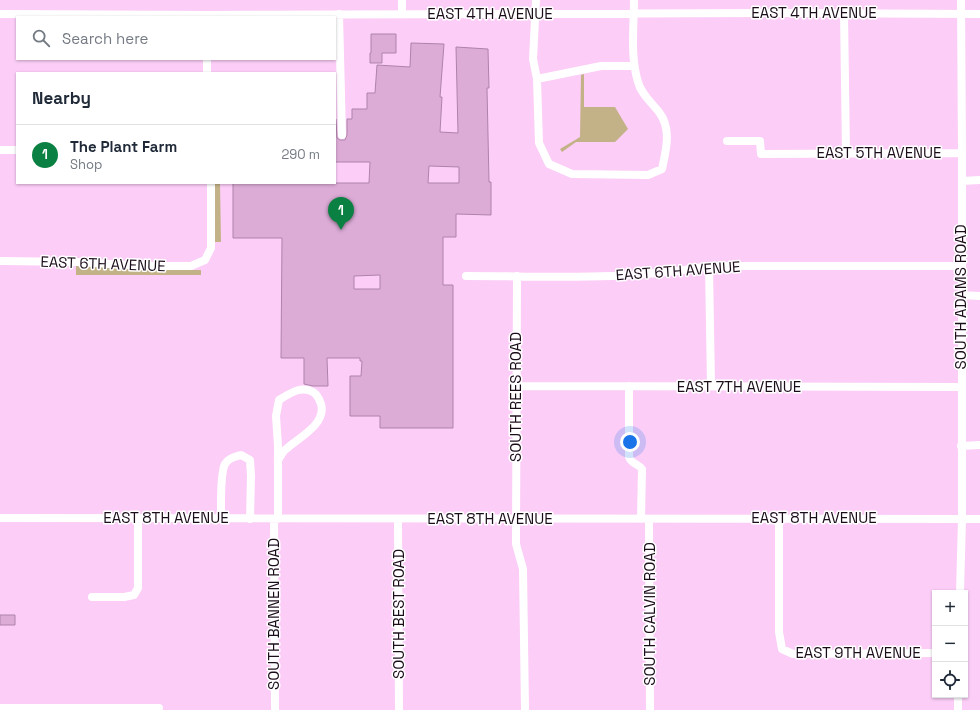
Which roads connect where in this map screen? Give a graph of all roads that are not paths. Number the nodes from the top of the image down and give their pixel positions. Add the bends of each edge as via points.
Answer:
1 (402, 0) edge
2 (536, 0) edge
3 (634, 0) edge
4 (961, 0) edge
5 (634, 13) junction
6 (844, 13) junction
7 (0, 14) edge
8 (339, 14) junction
9 (402, 14) junction
10 (536, 14) junction
11 (961, 14) junction
12 (980, 14) edge
13 (208, 16) edge
14 (207, 60) edge
15 (634, 66) junction
16 (207, 72) edge
17 (537, 79) junction
18 (342, 135) dead end
19 (727, 141) dead end
20 (0, 150) edge
21 (16, 150) edge
22 (962, 153) junction
23 (846, 154) junction
24 (980, 180) edge
25 (962, 181) junction
26 (211, 184) edge
27 (0, 261) edge
28 (710, 266) junction
29 (961, 266) junction
30 (466, 276) dead end
31 (517, 276) junction
32 (961, 296) junction
33 (980, 296) edge
34 (516, 386) junction
35 (629, 386) junction
36 (711, 386) junction
37 (961, 387) junction
38 (980, 445) edge
39 (962, 446) junction
40 (278, 460) junction
41 (0, 518) edge
42 (138, 518) junction
43 (778, 518) junction
44 (980, 518) edge
45 (221, 519) junction
46 (250, 519) junction
47 (276, 519) junction
48 (398, 519) junction
49 (516, 519) junction
50 (645, 519) junction
51 (962, 519) junction
52 (960, 590) edge
53 (92, 597) dead end
54 (932, 653) edge
55 (958, 698) edge
56 (0, 708) edge
57 (159, 708) dead end
58 (275, 710) edge
59 (399, 710) edge
60 (525, 710) edge
61 (650, 710) edge
62 (958, 710) edge

1 - 9 street
2 - 10 street
3 - 5 street
4 - 11 street, SOUTH ADAMS ROAD
5 - 6 street, EAST 4TH AVENUE
5 - 10 street, EAST 4TH AVENUE
5 - 15 street
6 - 11 street, EAST 4TH AVENUE
6 - 23 street
7 - 13 street, EAST 4TH AVENUE
8 - 9 street, EAST 4TH AVENUE
8 - 13 street, EAST 4TH AVENUE
8 - 18 street
9 - 10 street, EAST 4TH AVENUE
10 - 17 street via 533,59
11 - 12 street, EAST 4TH AVENUE
11 - 22 street, SOUTH ADAMS ROAD
14 - 16 street
15 - 17 street via 601,66
15 - 17 street via 639,85 660,114 667,131 662,169 648,175 572,174 549,164 539,144
19 - 23 street, EAST 5TH AVENUE via 760,141 760,154
20 - 21 street
22 - 23 street, EAST 5TH AVENUE
22 - 25 street, SOUTH ADAMS ROAD
24 - 25 street
25 - 29 street, SOUTH ADAMS ROAD
26 - 27 street, EAST 6TH AVENUE via 211,248 205,260 192,266
28 - 29 street, EAST 6TH AVENUE
28 - 31 street, EAST 6TH AVENUE via 630,276
28 - 36 street
29 - 32 street, SOUTH ADAMS ROAD
30 - 31 street, EAST 6TH AVENUE
31 - 34 street, SOUTH REES ROAD
32 - 33 street
32 - 37 street, SOUTH ADAMS ROAD
34 - 35 street, EAST 7TH AVENUE
34 - 49 street, SOUTH REES ROAD
35 - 36 street, EAST 7TH AVENUE
35 - 50 street, SOUTH CALVIN ROAD via 629,457 642,469
36 - 37 street, EAST 7TH AVENUE
37 - 39 street, SOUTH ADAMS ROAD
38 - 39 street
39 - 51 street, SOUTH ADAMS ROAD
40 - 40 street, SOUTH BANNEN ROAD via 276,416 279,400 296,390 311,391 318,396 322,407 319,418
40 - 47 street, SOUTH BANNEN ROAD
41 - 42 street, EAST 8TH AVENUE
42 - 45 street, EAST 8TH AVENUE
42 - 53 street via 138,588 134,595
43 - 50 street, EAST 8TH AVENUE
43 - 51 street, EAST 8TH AVENUE
43 - 54 street, EAST 9TH AVENUE via 779,632 782,649 793,654
44 - 51 street, EAST 8TH AVENUE
45 - 46 street, EAST 8TH AVENUE
45 - 46 street via 222,474 231,458 241,455 250,460
46 - 47 street, EAST 8TH AVENUE
47 - 48 street, EAST 8TH AVENUE
47 - 58 street, SOUTH BANNEN ROAD
48 - 49 street, EAST 8TH AVENUE
48 - 59 street, SOUTH BEST ROAD
49 - 50 street, EAST 8TH AVENUE
49 - 60 street, SOUTH REES ROAD via 516,544 523,569
50 - 61 street, SOUTH CALVIN ROAD
51 - 52 street, SOUTH ADAMS ROAD
55 - 62 street
56 - 57 street

